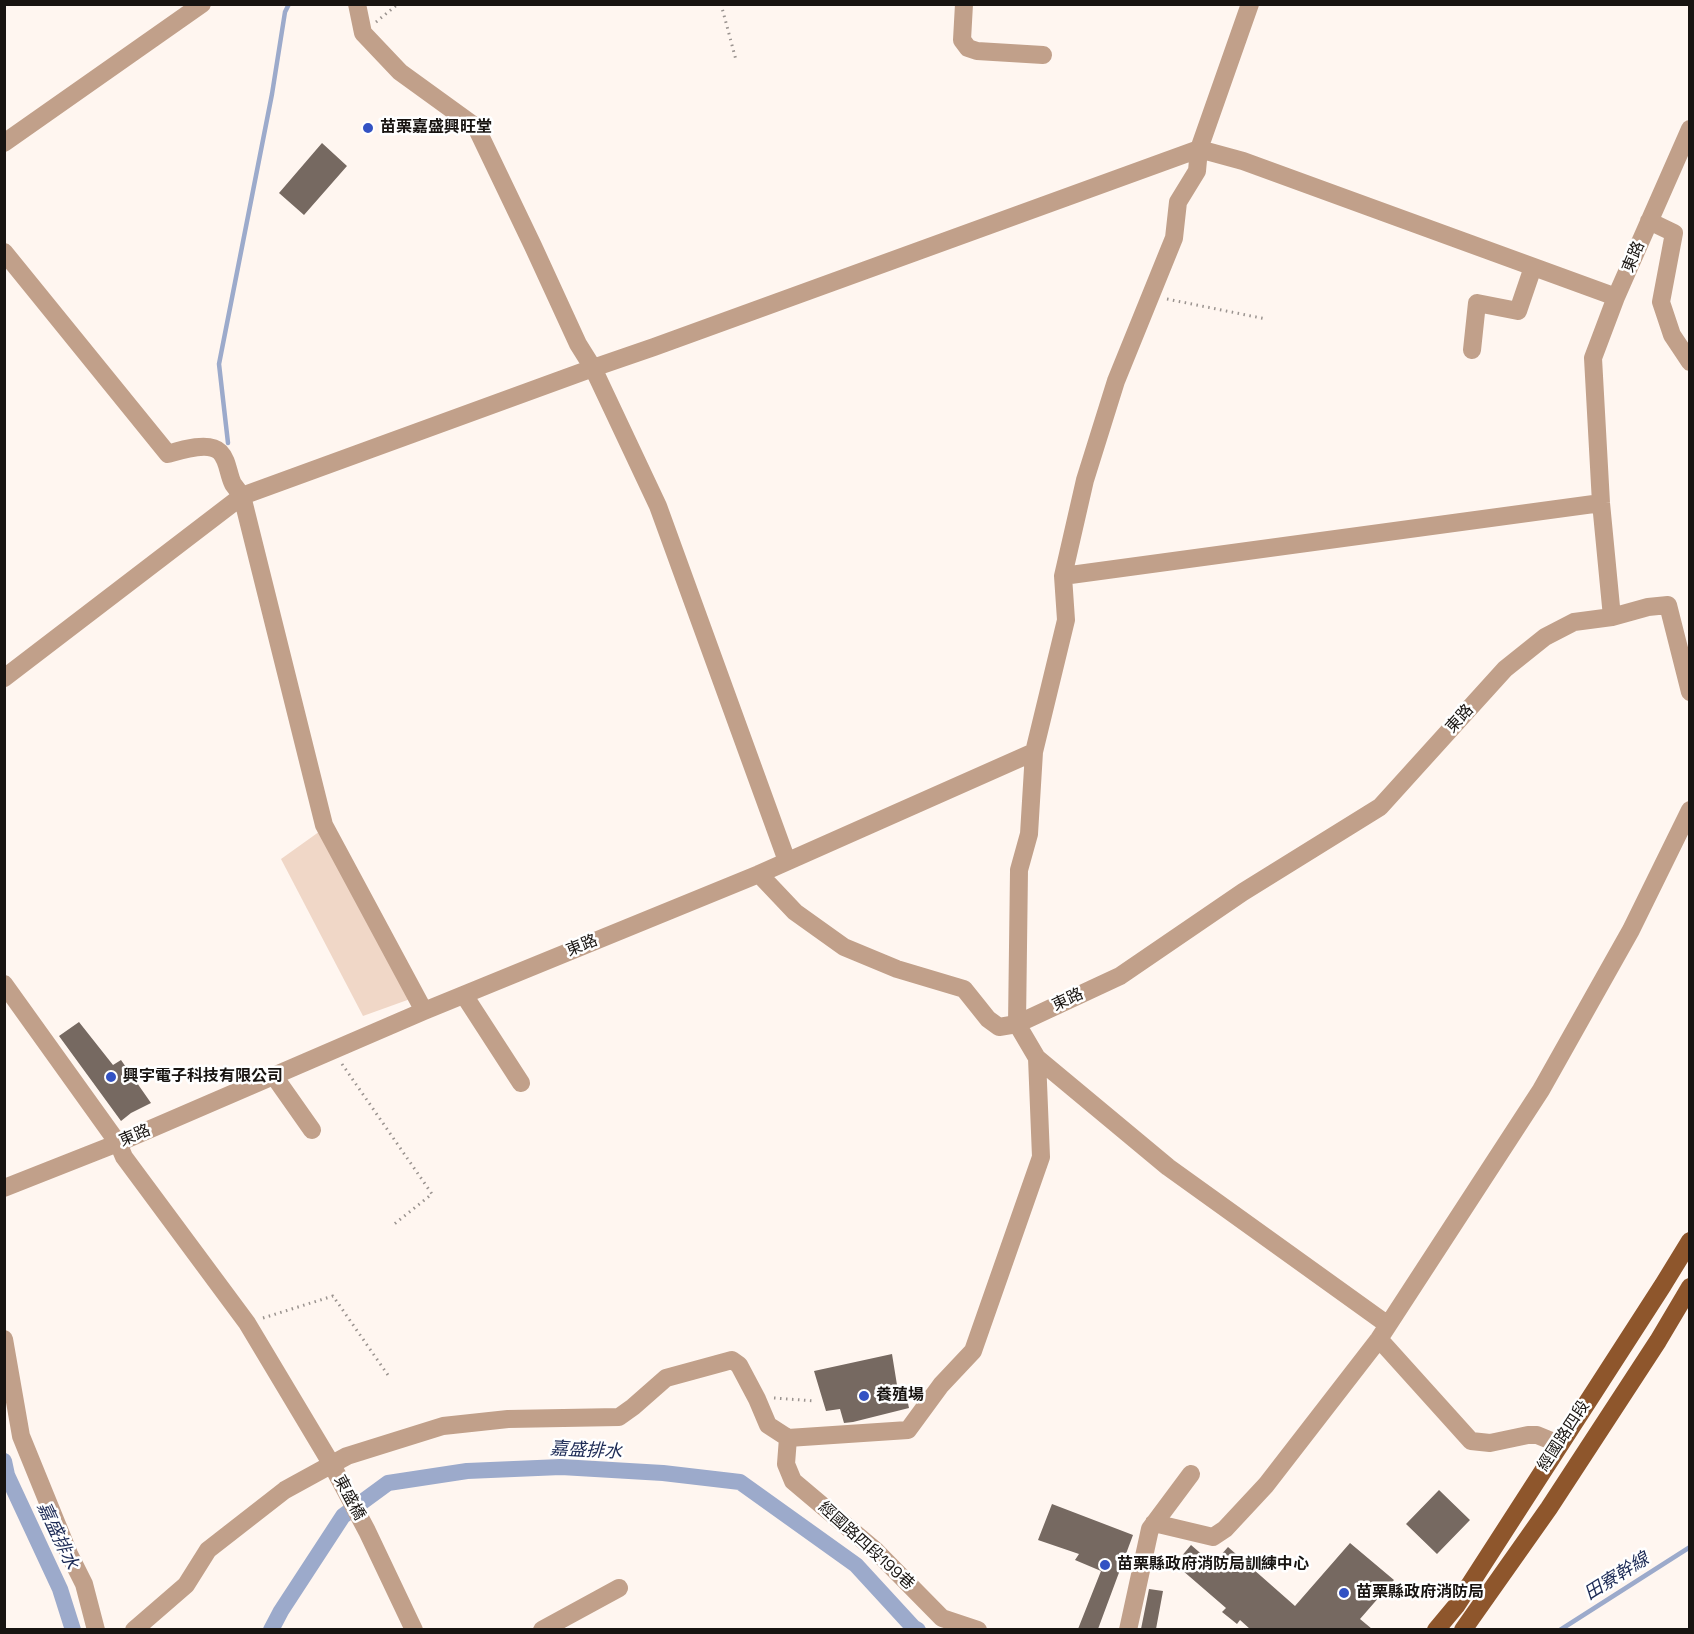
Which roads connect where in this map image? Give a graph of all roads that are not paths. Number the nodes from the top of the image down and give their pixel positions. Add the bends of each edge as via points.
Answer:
1 (202, 4) edge
2 (357, 4) edge
3 (964, 4) edge
4 (1250, 4) edge
5 (1043, 56) dead end
6 (1689, 129) edge
7 (4, 143) edge
8 (1199, 149) junction
9 (1649, 221) junction
10 (4, 252) edge
11 (1533, 267) junction
12 (1616, 297) junction
13 (1472, 350) dead end
14 (1689, 362) edge
15 (593, 368) junction
16 (242, 496) junction
17 (1602, 503) junction
18 (1063, 576) junction
19 (1612, 617) junction
20 (4, 678) edge
21 (1689, 692) edge
22 (1034, 752) junction
23 (1689, 810) edge
24 (787, 861) junction
25 (759, 874) junction
26 (4, 984) edge
27 (464, 995) junction
28 (424, 1011) junction
29 (1017, 1024) junction
30 (1037, 1058) junction
31 (274, 1076) junction
32 (521, 1083) dead end
33 (312, 1130) dead end
34 (118, 1143) junction
35 (4, 1188) edge
36 (1689, 1240) edge
37 (1689, 1287) edge
38 (1383, 1332) junction
39 (4, 1339) edge
40 (9, 1394) edge
41 (788, 1438) junction
42 (1559, 1444) junction
43 (332, 1466) junction
44 (1191, 1473) dead end
45 (1154, 1523) junction
46 (620, 1588) dead end
47 (96, 1629) edge
48 (134, 1629) edge
49 (414, 1629) edge
50 (542, 1629) edge
51 (978, 1629) edge
52 (1128, 1629) edge
53 (1436, 1629) edge
54 (1463, 1629) edge

1 - 7 lane
2 - 15 lane via 363,33 400,72 476,128
3 - 5 lane via 962,40 968,48
4 - 8 lane
6 - 9 lane, 東路
8 - 11 lane via 1243,161
8 - 15 lane
8 - 18 lane via 1197,171 1178,202 1174,238 1116,381 1085,480
9 - 12 lane, 東路
9 - 14 lane via 1674,233 1661,302 1672,335
10 - 16 lane via 168,454 209,447 220,452
11 - 12 lane
11 - 13 lane via 1518,311 1477,303
12 - 17 lane, 東路 via 1593,358
15 - 16 lane
15 - 24 lane via 658,506
16 - 20 lane
16 - 28 lane via 324,825
17 - 18 lane
17 - 19 lane, 東路
18 - 22 lane via 1066,620
19 - 21 lane via 1668,605
19 - 29 lane, 東路 via 1574,622 1545,637 1505,669 1380,807 1243,892 1120,976
22 - 24 lane, 東路
22 - 29 lane via 1029,834 1019,870
23 - 38 lane via 1631,930 1541,1090
24 - 25 lane, 東路
25 - 27 lane, 東路
25 - 29 lane via 795,912 844,947 897,969 964,989 999,1027
26 - 34 lane, 東盛橋
27 - 28 lane, 東路
27 - 32 lane
28 - 31 lane, 東路
29 - 30 lane
30 - 38 lane via 1168,1167
30 - 41 lane via 1041,1157 973,1351 941,1385 908,1430
31 - 33 lane
31 - 34 lane, 東路
34 - 35 lane, 東路
34 - 43 lane, 東盛橋 via 124,1157 247,1323
36 - 42 main road, 經國路四段
37 - 54 main road, 經國路四段 via 1549,1508
38 - 42 lane via 1471,1441 1490,1443 1537,1435
38 - 45 lane via 1266,1485 1225,1528 1213,1537
39 - 40 lane
40 - 47 lane via 21,1436 84,1584
41 - 43 lane via 768,1425 739,1365 732,1359 666,1378 619,1417 508,1419 443,1426 347,1456
41 - 51 lane, 經國路四段199巷 via 786,1464 793,1481 876,1551 942,1618
42 - 53 main road, 經國路四段 via 1456,1606
43 - 48 lane via 285,1490 208,1550 186,1585
43 - 49 lane, 東盛橋
44 - 45 lane
45 - 52 lane
46 - 50 lane

